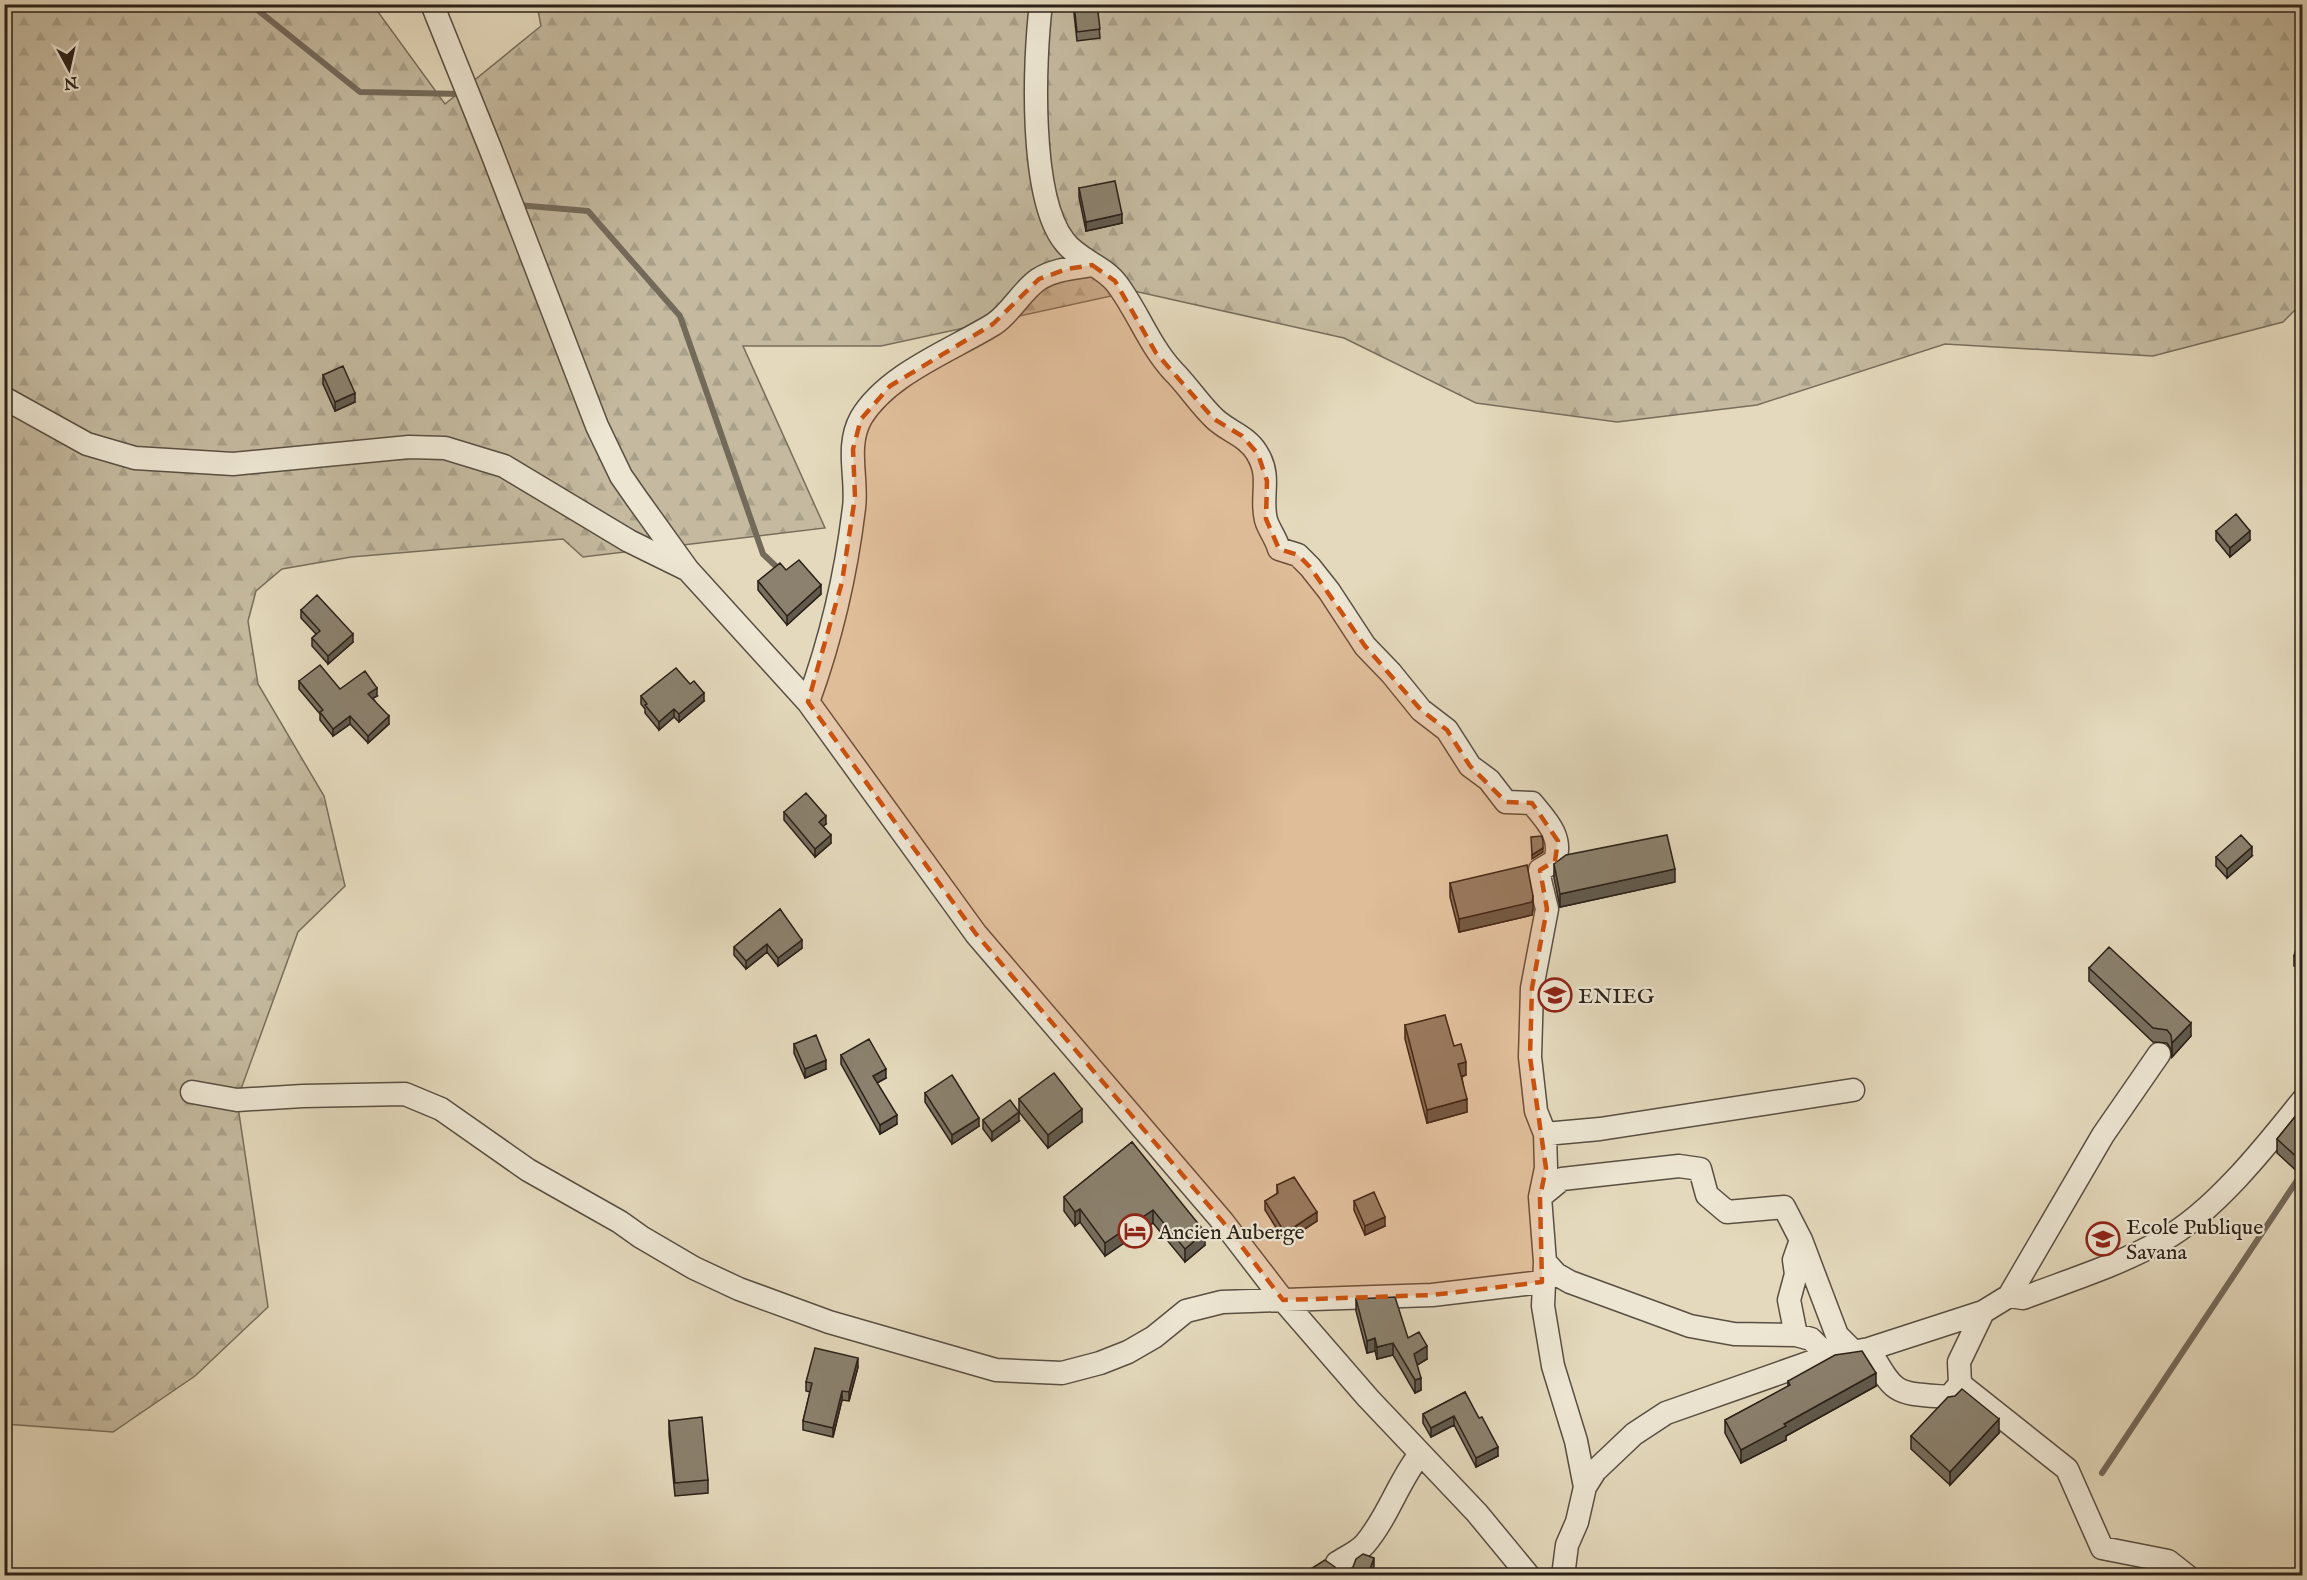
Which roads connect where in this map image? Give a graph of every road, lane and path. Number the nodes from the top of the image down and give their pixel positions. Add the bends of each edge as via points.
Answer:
1 (432, 4) edge
2 (1041, 4) edge
3 (1092, 265) junction
4 (4, 398) edge
5 (688, 570) junction
6 (808, 702) junction
7 (2158, 1054) dead end
8 (1853, 1090) dead end
9 (192, 1092) dead end
10 (2302, 1101) edge
11 (1545, 1134) junction
12 (1540, 1197) junction
13 (1801, 1240) junction
14 (1544, 1272) junction
15 (2009, 1296) junction
16 (1283, 1300) junction
17 (1983, 1312) junction
18 (1797, 1335) junction
19 (1860, 1350) junction
20 (1828, 1356) junction
21 (1960, 1384) junction
22 (1420, 1454) junction
23 (1585, 1487) junction
24 (1337, 1563) dead end
25 (1529, 1575) edge
26 (1563, 1575) edge
27 (2187, 1575) edge

1 - 5 street via 597,426 621,476
2 - 3 street via 1035,95 1045,186 1053,221 1063,240
3 - 6 street via 1039,279 993,324 890,386 861,419 853,449 855,497 843,582
3 - 11 street via 1115,281 1156,353 1214,418 1242,436 1258,454 1267,481 1266,519 1279,549 1298,555 1310,567 1365,646 1421,710 1447,730 1470,766 1490,780 1506,802 1532,803 1552,828 1558,850 1555,861 1540,870 1546,909 1532,988 1530,1057 1536,1111
4 - 5 street via 87,444 135,458 233,464 409,447 445,448 504,466 629,541
5 - 6 street
6 - 16 street via 976,934 1223,1222
7 - 15 street via 2103,1135
8 - 11 street
9 - 16 street via 237,1100 405,1094 416,1097 441,1109 528,1170 694,1268 829,1322 996,1370 1062,1373 1128,1352 1186,1311 1222,1302
10 - 15 street via 2260,1153 2194,1219 2165,1240 2023,1298
11 - 12 street via 1546,1168
12 - 13 street via 1562,1179 1679,1166 1700,1169 1707,1195 1727,1212 1784,1207
12 - 14 street
13 - 18 street via 1789,1300
13 - 19 street via 1837,1335
14 - 16 street via 1432,1295
14 - 18 street via 1690,1326 1734,1334
14 - 23 street via 1547,1339
15 - 17 street
16 - 22 street
17 - 19 street
17 - 21 street via 1959,1362
18 - 20 street via 1811,1339
19 - 20 street
19 - 21 street via 1890,1385 1908,1394 1949,1397
20 - 23 street via 1666,1413 1634,1434
21 - 27 street via 2067,1469 2102,1548 2168,1561
22 - 24 street via 1364,1545
22 - 25 street
23 - 26 street via 1567,1545

